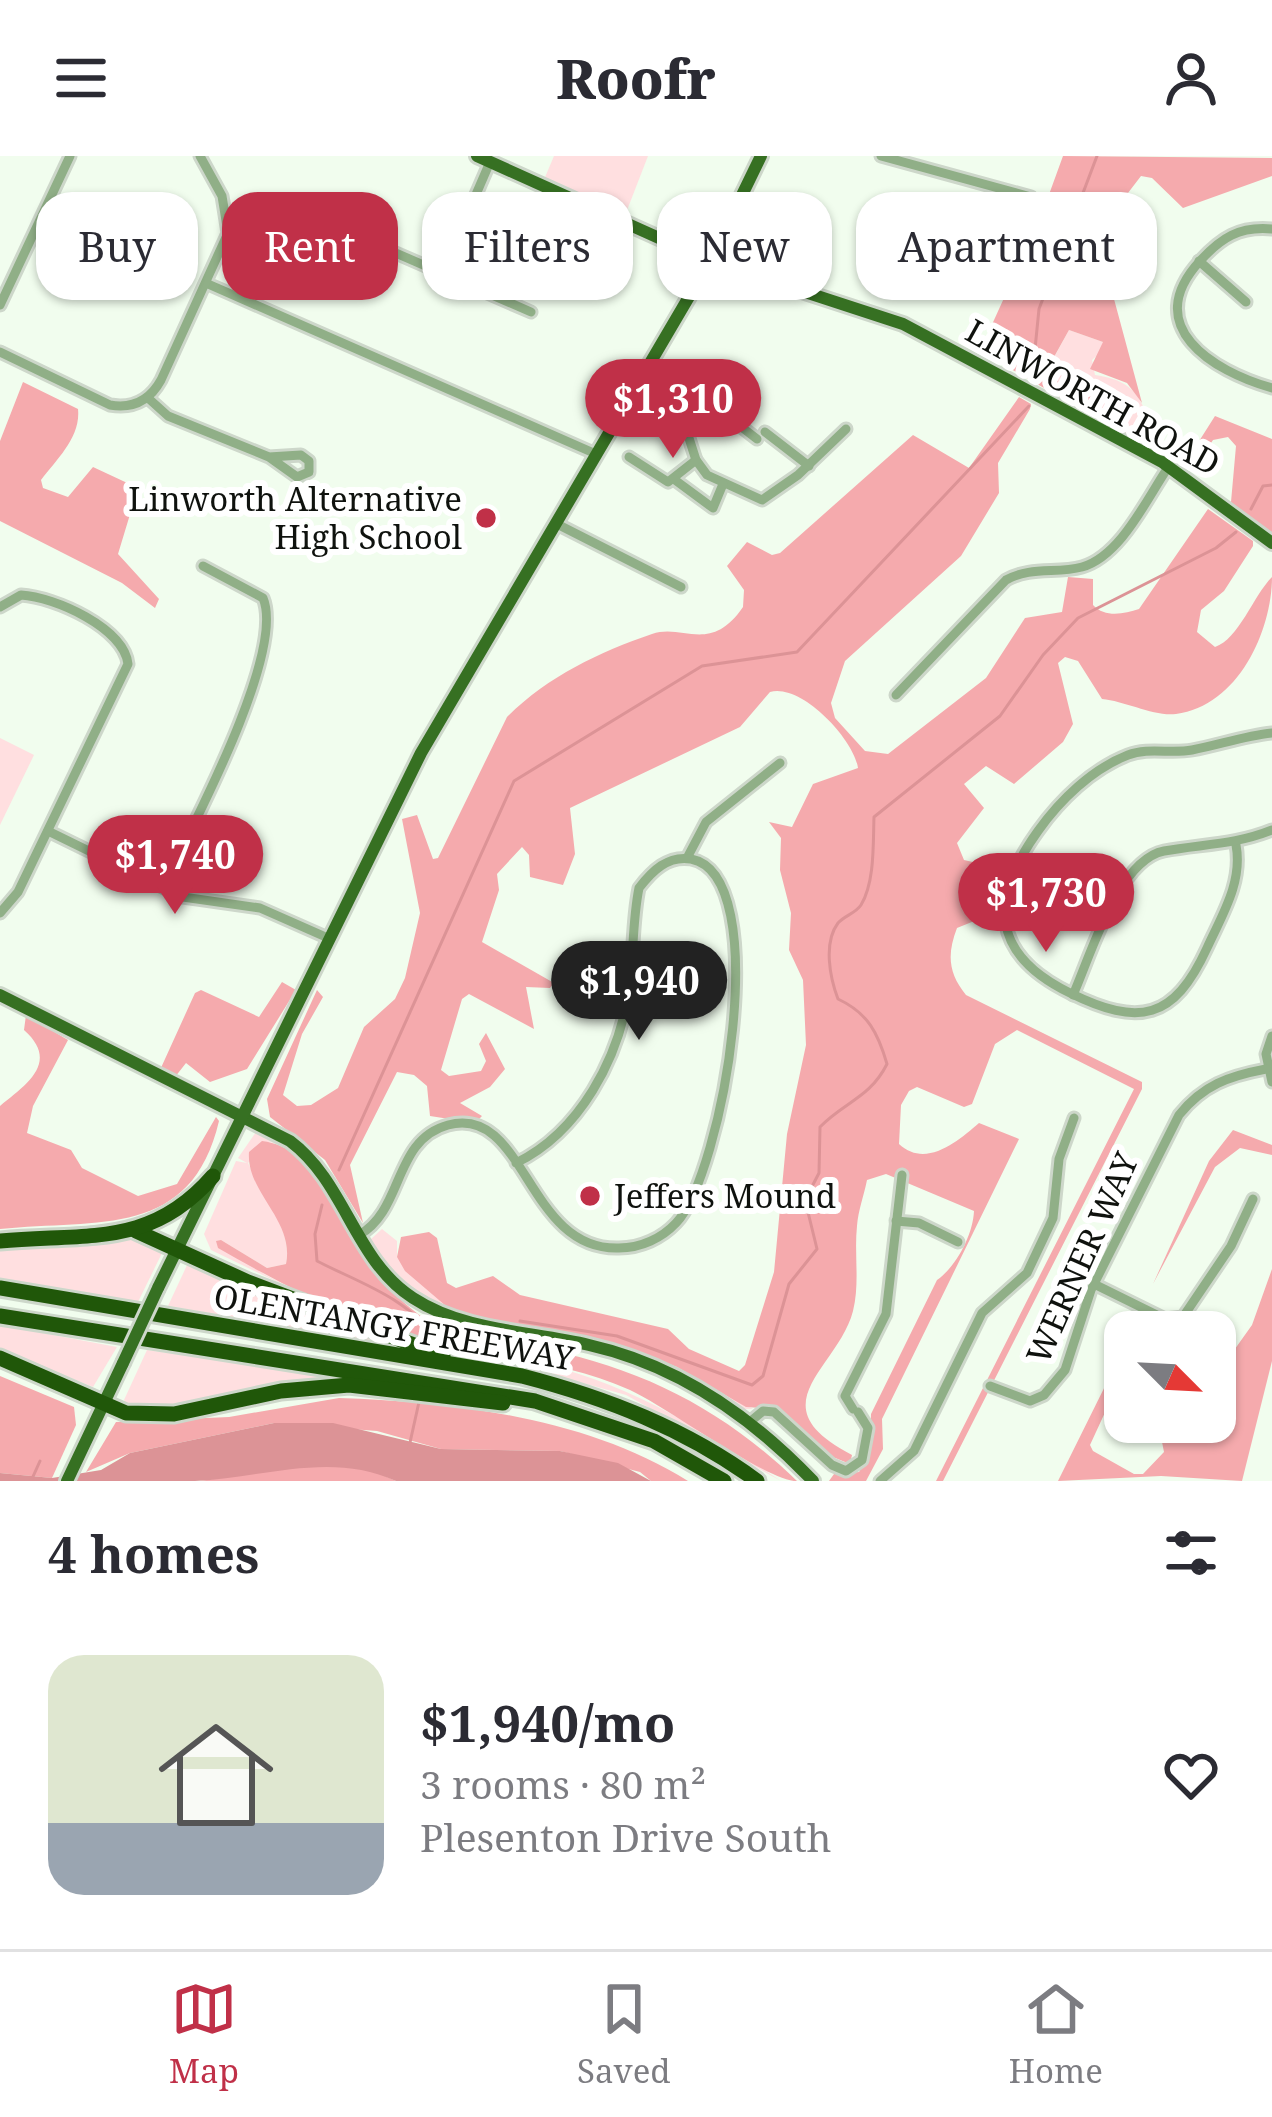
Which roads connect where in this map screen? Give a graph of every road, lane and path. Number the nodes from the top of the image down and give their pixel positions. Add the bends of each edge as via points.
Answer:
1 (70, 156) edge
2 (200, 156) edge
3 (760, 156) edge
4 (881, 156) edge
5 (484, 159) edge
6 (472, 192) edge
7 (743, 192) edge
8 (1013, 192) edge
9 (1272, 229) edge
10 (657, 237) edge
11 (1199, 262) junction
12 (208, 284) junction
13 (832, 299) edge
14 (504, 300) edge
15 (687, 300) edge
16 (1246, 302) dead end
17 (0, 305) edge
18 (531, 312) dead end
19 (0, 352) edge
20 (640, 380) junction
21 (736, 385) dead end
22 (1272, 388) edge
23 (148, 398) junction
24 (717, 409) junction
25 (846, 429) dead end
26 (688, 431) junction
27 (596, 454) junction
28 (269, 457) dead end
29 (629, 457) dead end
30 (696, 460) junction
31 (809, 466) junction
32 (1169, 466) junction
33 (675, 480) junction
34 (723, 484) junction
35 (555, 523) junction
36 (1272, 543) edge
37 (202, 566) dead end
38 (681, 587) dead end
39 (0, 608) edge
40 (896, 695) dead end
41 (1272, 733) edge
42 (780, 763) dead end
43 (1272, 830) edge
44 (48, 831) junction
45 (1236, 845) junction
46 (686, 858) junction
47 (163, 886) junction
48 (0, 913) edge
49 (328, 938) junction
50 (0, 995) edge
51 (1073, 995) junction
52 (1272, 1036) edge
53 (1266, 1069) junction
54 (1272, 1082) edge
55 (242, 1117) junction
56 (1074, 1118) dead end
57 (517, 1163) junction
58 (902, 1175) dead end
59 (213, 1177) junction
60 (1252, 1199) dead end
61 (896, 1221) junction
62 (136, 1231) junction
63 (359, 1234) junction
64 (0, 1241) edge
65 (958, 1242) dead end
66 (178, 1247) junction
67 (1094, 1284) junction
68 (0, 1288) edge
69 (0, 1316) edge
70 (0, 1358) edge
71 (469, 1366) junction
72 (990, 1386) dead end
73 (536, 1401) junction
74 (103, 1405) junction
75 (751, 1421) junction
76 (67, 1481) edge
77 (724, 1481) edge
78 (758, 1481) edge
79 (813, 1481) edge
80 (880, 1481) edge

1 - 17 street
2 - 12 street via 227,213 228,233
3 - 7 main road
4 - 8 street
5 - 6 street
5 - 10 main road, LINWORTH ROAD
9 - 11 street via 1227,236
11 - 16 street
11 - 22 street via 1177,305 1188,340 1220,367
12 - 23 street
12 - 27 street
13 - 32 main road, LINWORTH ROAD via 891,318
14 - 18 street
15 - 20 main road
19 - 23 street via 110,404
20 - 26 street via 678,404
20 - 27 main road
21 - 24 street
23 - 28 street via 168,416
24 - 26 street
24 - 31 street
25 - 31 street
26 - 30 street
27 - 35 main road
29 - 33 street via 662,481
30 - 33 street
30 - 34 street
31 - 34 street via 762,500
32 - 36 main road, LINWORTH ROAD
32 - 40 street via 1104,556 1006,580
33 - 34 street via 713,508
35 - 38 street
35 - 49 main road via 438,721
37 - 47 street via 263,598 266,622 240,728
39 - 44 street via 27,595 110,632 126,651 124,676
41 - 51 street via 1125,756 1087,779 1044,823 1008,884 1004,923 1026,967
42 - 46 street via 706,822
43 - 45 street
44 - 47 street
44 - 48 street
45 - 51 street via 1141,860 1124,879
45 - 51 street via 1234,887 1185,990 1137,1014
46 - 57 street via 652,871 639,888 625,1012 594,1086 566,1125
46 - 57 street via 707,865 728,890 733,990 725,1093 685,1212 648,1242 593,1246 562,1228
47 - 49 street via 220,906 260,908
49 - 55 main road
50 - 55 main road
52 - 53 street
53 - 54 street
53 - 67 street, WERNER WAY via 1224,1078 1192,1099
55 - 59 main road
55 - 63 main road via 308,1154
56 - 80 street via 1059,1159 1053,1218 1027,1273 982,1313 914,1451
57 - 63 street via 479,1126 431,1132 410,1155 382,1216
58 - 61 street
59 - 62 highway via 175,1215
59 - 66 main road
60 - 67 street via 1185,1323
61 - 65 street
61 - 75 street via 886,1314 845,1396 868,1427 863,1455 846,1471 774,1412
62 - 64 highway
62 - 66 highway
63 - 75 main road via 386,1276 440,1312 628,1356
66 - 71 highway
66 - 74 main road, bridge
67 - 72 street, WERNER WAY via 1052,1388 1030,1401
68 - 71 highway, OLENTANGY FREEWAY
69 - 73 highway, OLENTANGY FREEWAY
70 - 74 highway
71 - 78 highway, OLENTANGY FREEWAY via 621,1406
73 - 74 highway via 350,1385 174,1414
73 - 77 highway, OLENTANGY FREEWAY via 634,1433
74 - 76 main road
75 - 79 main road

